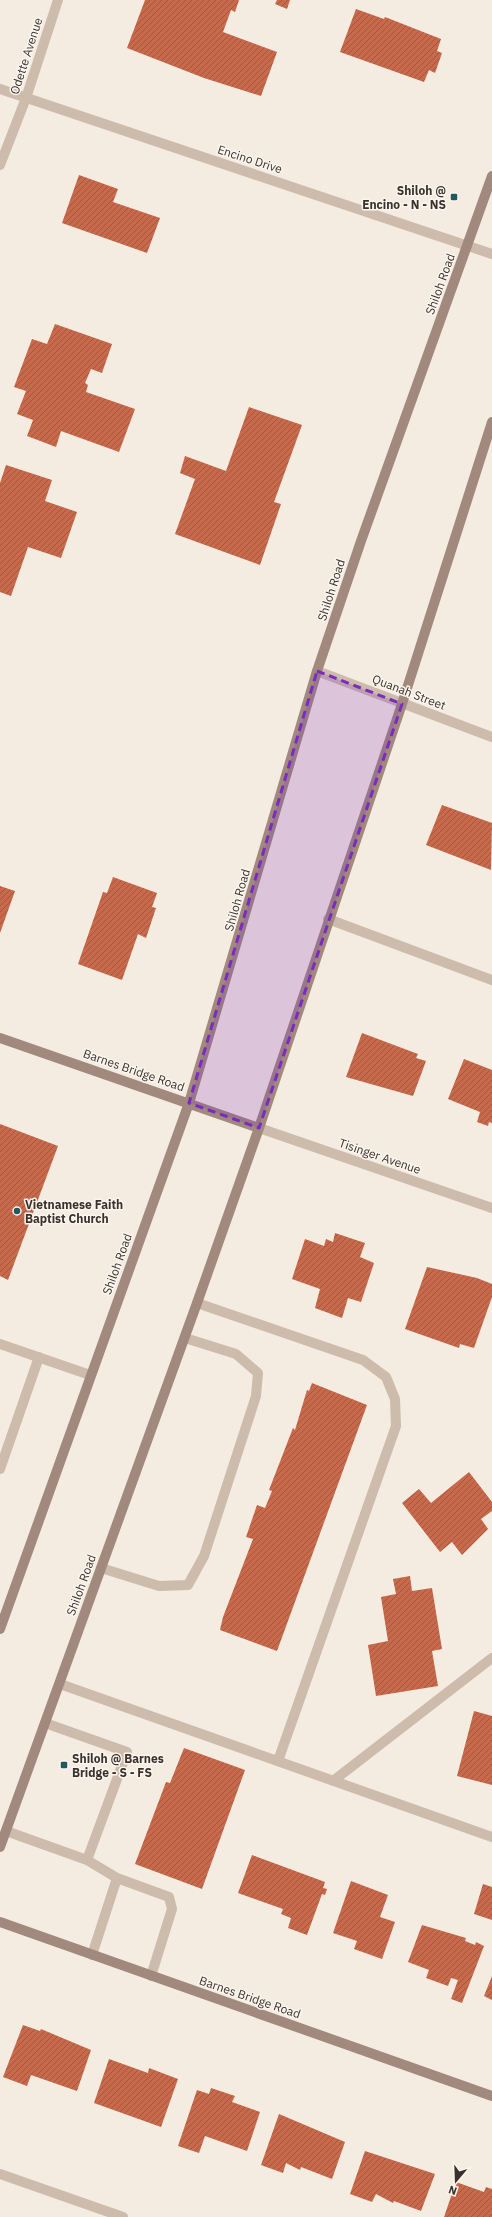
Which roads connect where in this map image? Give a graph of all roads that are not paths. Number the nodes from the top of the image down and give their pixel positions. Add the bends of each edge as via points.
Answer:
1 (58, 0) edge
2 (0, 89) edge
3 (26, 98) junction
4 (0, 165) edge
5 (492, 176) edge
6 (468, 246) junction
7 (492, 254) edge
8 (492, 422) edge
9 (318, 671) junction
10 (402, 704) junction
11 (492, 737) edge
12 (328, 919) junction
13 (492, 980) edge
14 (0, 1038) edge
15 (190, 1103) junction
16 (259, 1128) junction
17 (492, 1208) edge
18 (198, 1303) junction
19 (185, 1338) junction
20 (0, 1344) edge
21 (39, 1357) junction
22 (90, 1375) junction
23 (0, 1469) edge
24 (102, 1568) junction
25 (3, 1613) edge
26 (0, 1629) edge
27 (492, 1658) edge
28 (60, 1684) junction
29 (45, 1723) junction
30 (278, 1761) junction
31 (333, 1781) junction
32 (6, 1831) junction
33 (492, 1837) edge
34 (0, 1847) edge
35 (88, 1860) junction
36 (116, 1878) junction
37 (0, 1922) edge
38 (92, 1955) junction
39 (151, 1976) junction
40 (492, 2096) edge
41 (0, 2174) edge
42 (123, 2217) edge

1 - 3 street, Odette Avenue
2 - 3 street, Encino Drive
3 - 4 street, Odette Avenue
3 - 6 street, Encino Drive
5 - 6 main road, Shiloh Road
6 - 7 street, Encino Drive
6 - 9 main road, Shiloh Road via 361,541
8 - 10 main road, Shiloh Road
9 - 10 street, Quanah Street
9 - 15 main road, Shiloh Road
10 - 11 street, Quanah Street
10 - 12 main road, Shiloh Road
12 - 13 street
12 - 16 main road, Shiloh Road
14 - 15 main road, Barnes Bridge Road
15 - 16 main road, Barnes Bridge Road
15 - 22 main road, Shiloh Road
16 - 17 street, Tisinger Avenue
16 - 18 main road, Shiloh Road
18 - 19 main road, Shiloh Road
18 - 30 street via 363,1360 386,1377 395,1399 396,1426
19 - 24 main road, Shiloh Road
19 - 24 street via 236,1354 258,1373 256,1396 204,1556 188,1585 159,1586
20 - 21 street
21 - 22 street
21 - 23 street
22 - 25 main road, Shiloh Road
24 - 28 main road, Shiloh Road
25 - 26 main road, Shiloh Road
27 - 31 street
28 - 29 main road, Shiloh Road
28 - 30 street
29 - 32 main road, Shiloh Road
29 - 35 street via 127,1752
30 - 31 street
31 - 33 street
32 - 34 main road, Shiloh Road
32 - 35 street
35 - 36 street
36 - 38 street
36 - 39 street via 169,1896 172,1909
37 - 38 main road, Barnes Bridge Road
38 - 39 main road, Barnes Bridge Road
39 - 40 main road, Barnes Bridge Road
41 - 42 street

